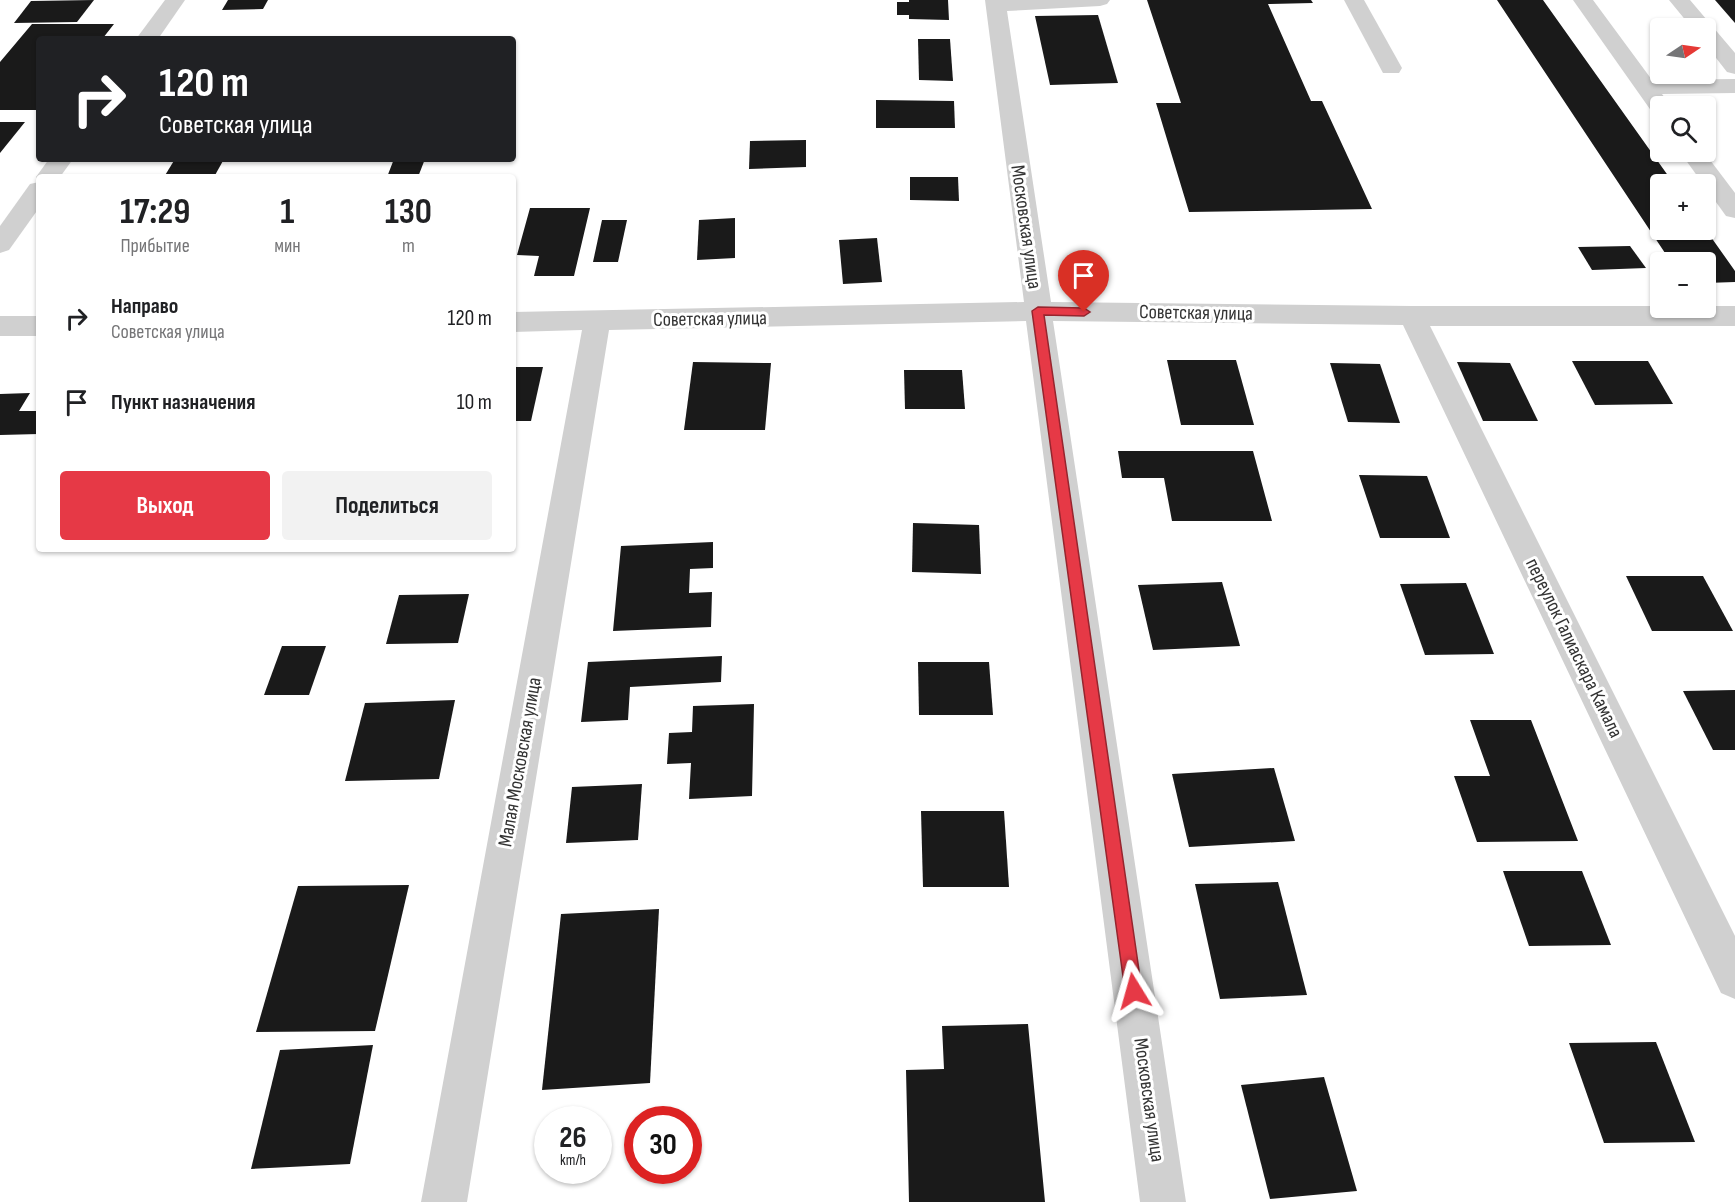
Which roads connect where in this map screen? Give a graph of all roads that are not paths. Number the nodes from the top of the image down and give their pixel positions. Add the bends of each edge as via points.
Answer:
1 (175, 0) edge
2 (1100, 0) edge
3 (1354, 0) edge
4 (1583, 0) edge
5 (1678, 0) edge
6 (995, 2) edge
7 (1693, 18) edge
8 (149, 36) edge
9 (1716, 44) edge
10 (1735, 67) edge
11 (1391, 68) dead end
12 (1735, 86) edge
13 (1646, 87) junction
14 (1652, 96) edge
15 (1699, 162) edge
16 (36, 194) edge
17 (1735, 210) edge
18 (0, 244) edge
19 (1038, 311) junction
20 (1412, 316) junction
21 (1735, 316) edge
22 (597, 321) junction
23 (516, 322) edge
24 (0, 326) edge
25 (36, 326) edge
26 (1735, 979) edge
27 (444, 1202) edge
28 (1163, 1202) edge

1 - 8 street
2 - 6 street
3 - 11 street
4 - 13 street
5 - 7 street
6 - 19 street, Московская улица
9 - 10 street
12 - 13 street
13 - 14 street
15 - 17 street
16 - 18 street
19 - 20 street, Советская улица
19 - 22 street, Советская улица
19 - 28 street, Московская улица
20 - 21 street, Советская улица
20 - 26 street, переулок Галиаскара Камала
22 - 23 street, Советская улица
22 - 27 street, Малая Московская улица
24 - 25 street

